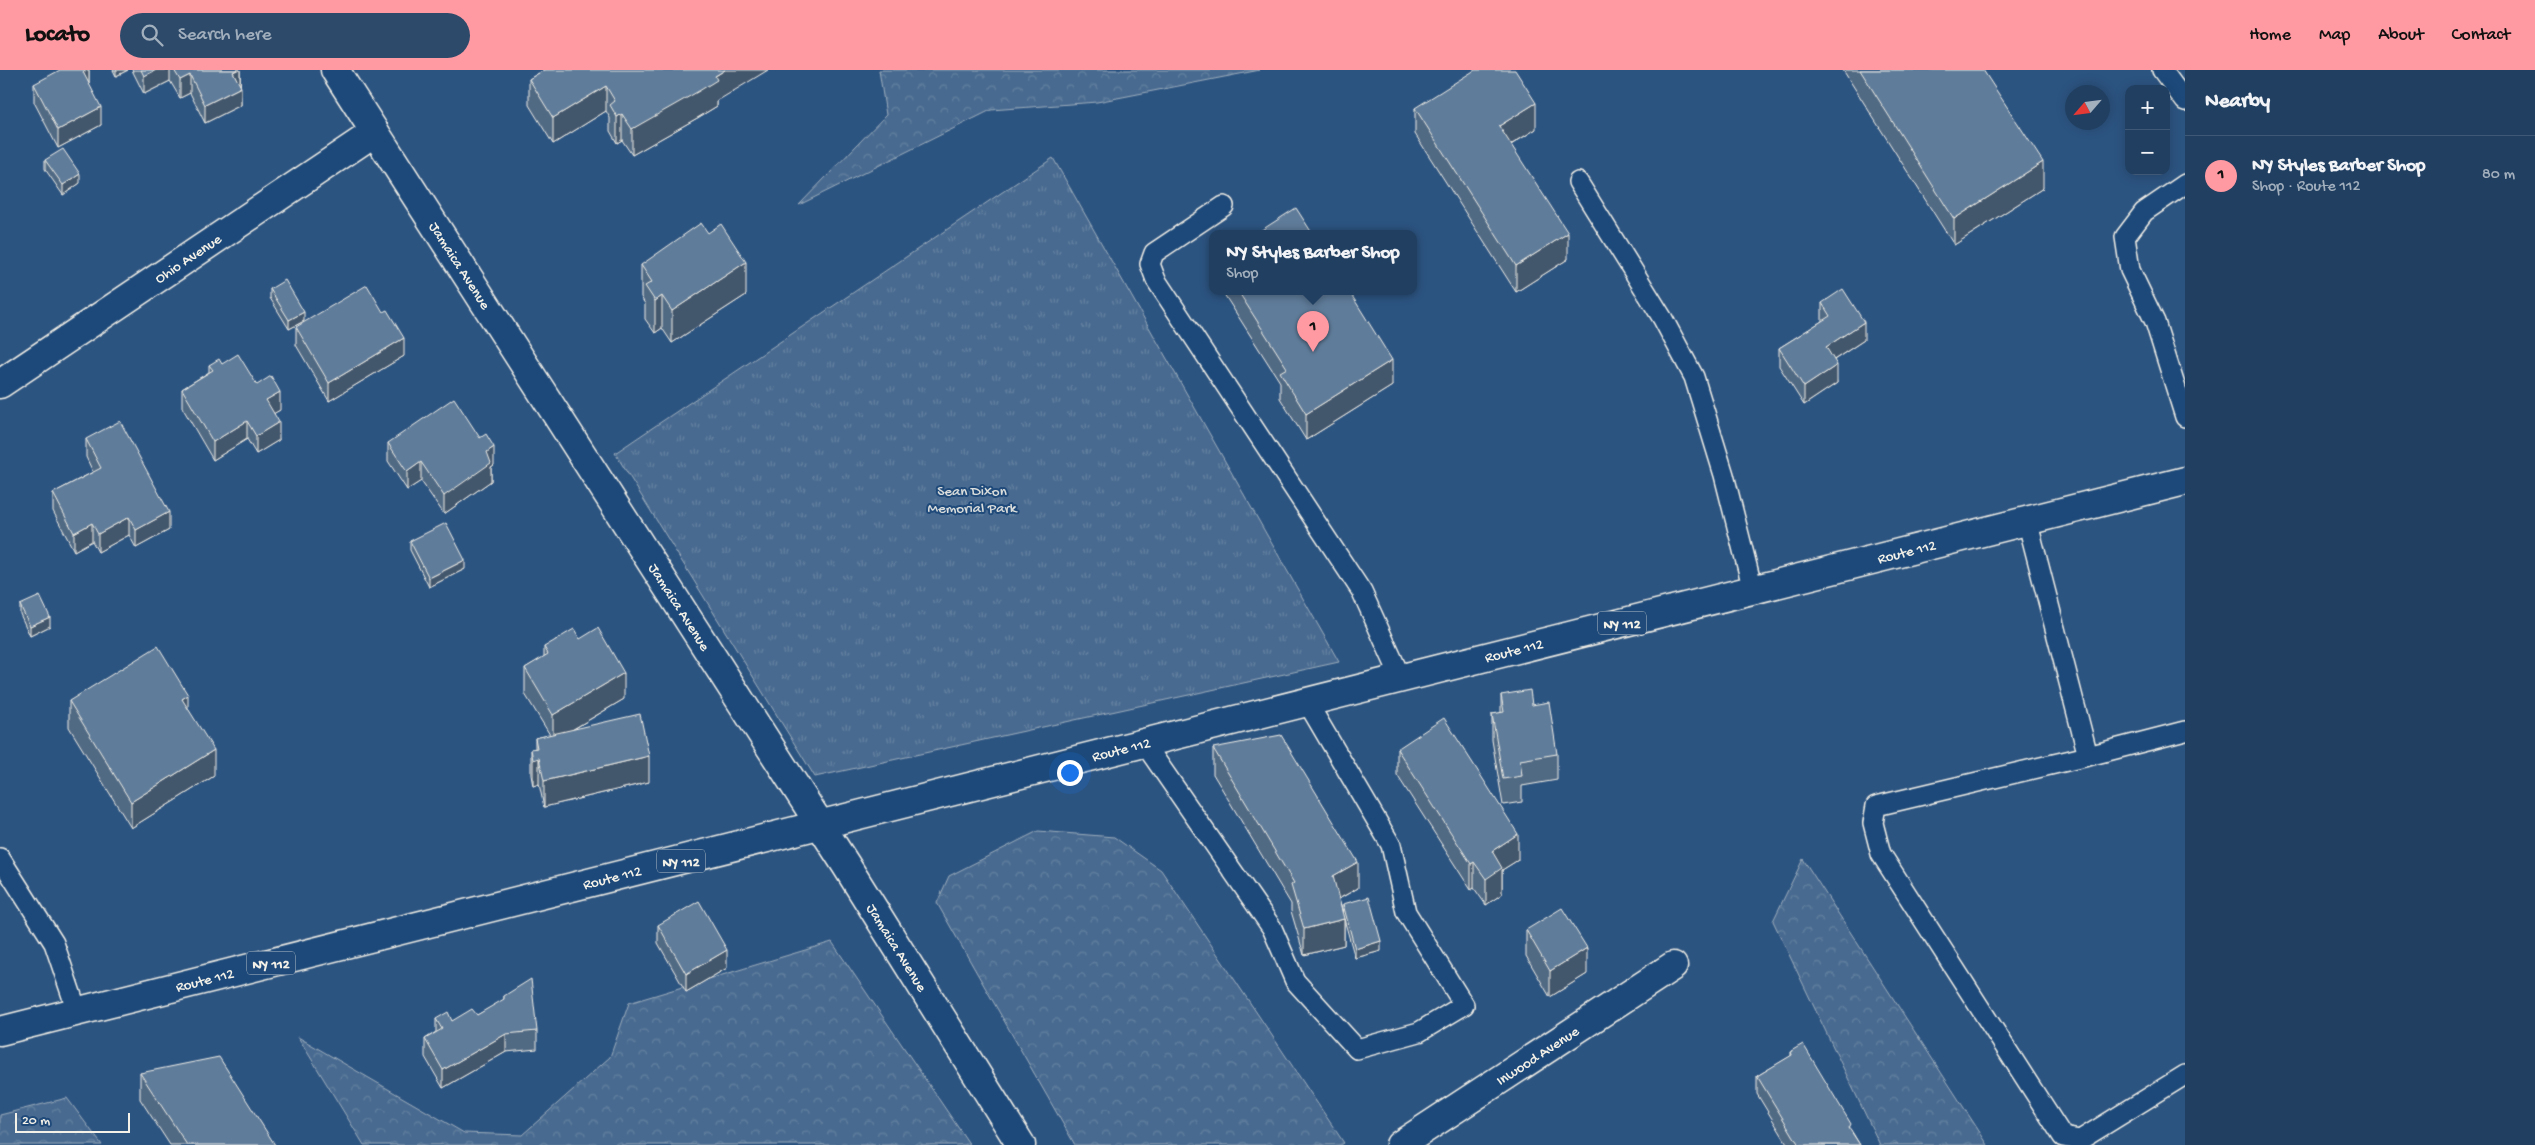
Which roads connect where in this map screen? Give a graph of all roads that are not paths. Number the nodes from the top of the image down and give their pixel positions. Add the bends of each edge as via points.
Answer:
1 (335, 70) edge
2 (2162, 70) edge
3 (2185, 102) edge
4 (375, 132) junction
5 (1578, 182) dead end
6 (2185, 184) edge
7 (1224, 206) dead end
8 (0, 384) edge
9 (2185, 418) edge
10 (2185, 482) edge
11 (2027, 520) junction
12 (1753, 590) junction
13 (1401, 678) junction
14 (1308, 702) junction
15 (2185, 730) edge
16 (1144, 744) junction
17 (2088, 756) junction
18 (819, 826) junction
19 (0, 858) edge
20 (1673, 966) dead end
21 (78, 1011) junction
22 (0, 1031) edge
23 (2185, 1075) edge
24 (1021, 1145) edge
25 (1400, 1145) edge

1 - 4 main road, Jamaica Avenue
2 - 3 lane
4 - 8 main road, Ohio Avenue
4 - 18 main road, Jamaica Avenue
5 - 12 lane via 1663,319 1694,376 1724,475
6 - 9 lane via 2144,212 2125,237 2130,270 2155,322
7 - 13 lane via 1154,253 1150,264 1156,280 1362,592
10 - 11 main road, Route 112 / NY 112
11 - 12 main road, Route 112 / NY 112
11 - 17 lane
12 - 13 main road, Route 112 / NY 112
13 - 14 main road, Route 112 / NY 112
14 - 16 main road, Route 112 / NY 112
14 - 16 lane via 1390,845 1406,912 1464,1005 1419,1032 1357,1050 1295,981 1272,928
15 - 17 lane
16 - 18 main road, Route 112 / NY 112
17 - 23 lane via 1876,806 1873,823 1881,854 2064,1137 2080,1140
18 - 21 main road, Route 112 / NY 112
18 - 24 main road, Jamaica Avenue
19 - 21 lane via 54,943
20 - 25 main road, Inwood Avenue
21 - 22 main road, Route 112 / NY 112

